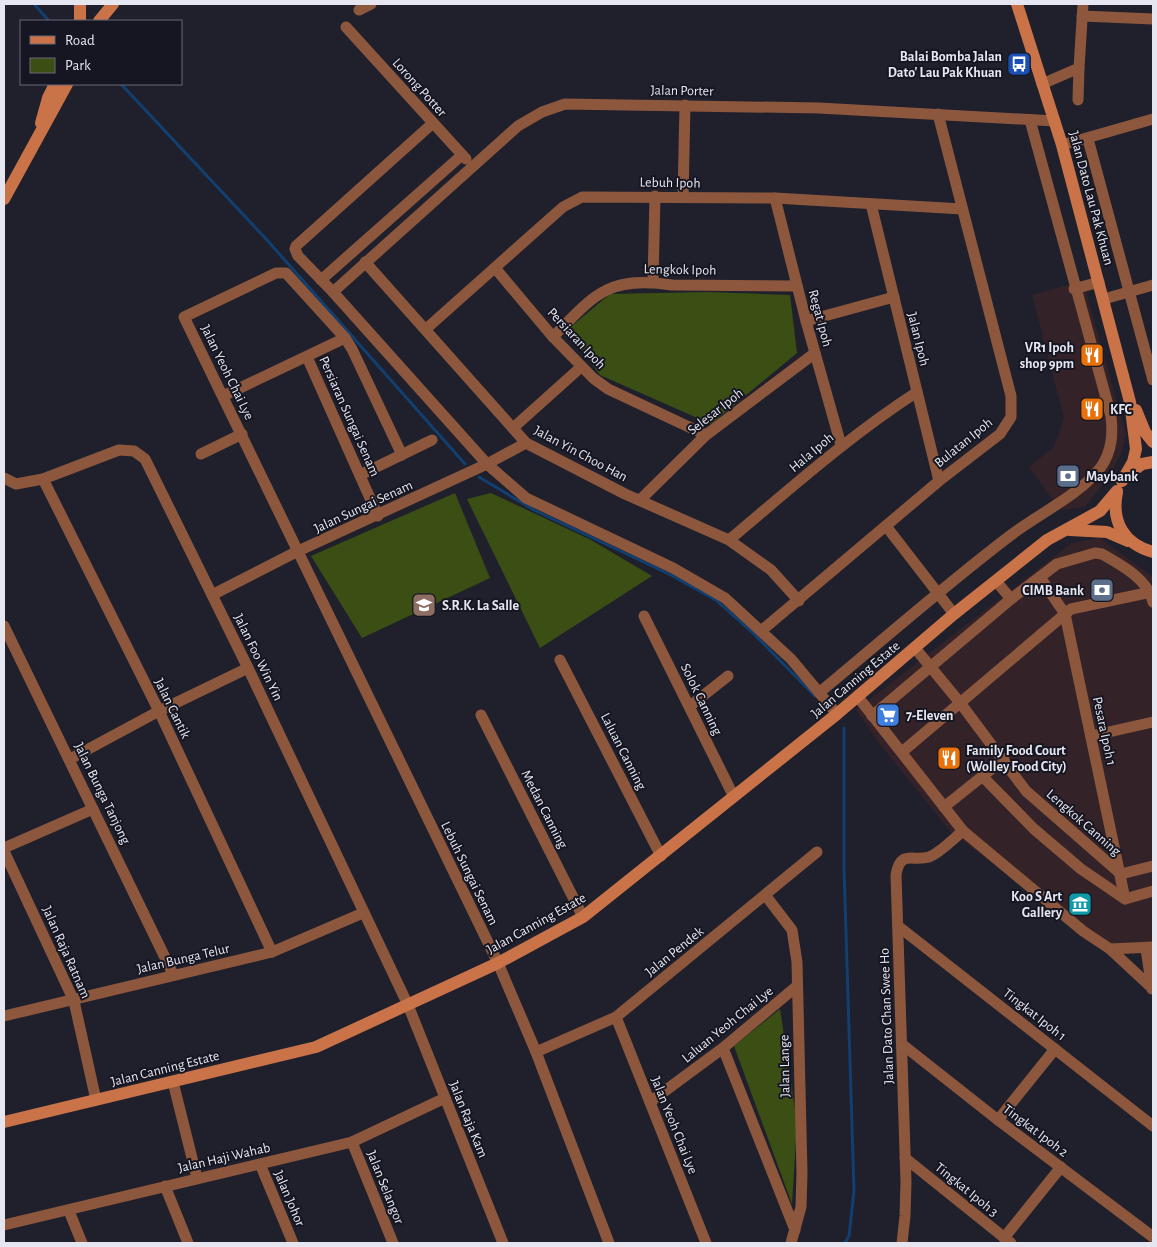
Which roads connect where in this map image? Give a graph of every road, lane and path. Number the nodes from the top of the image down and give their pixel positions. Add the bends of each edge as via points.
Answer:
1 (76, 4) edge
2 (80, 4) edge
3 (88, 4) edge
4 (113, 4) edge
5 (370, 4) edge
6 (1017, 4) edge
7 (359, 10) dead end
8 (1082, 10) edge
9 (78, 20) edge
10 (78, 20) edge
11 (88, 20) edge
12 (100, 20) edge
13 (1153, 20) edge
14 (346, 27) dead end
15 (1079, 68) junction
16 (1042, 84) junction
17 (54, 85) edge
18 (66, 85) edge
19 (1078, 100) dead end
20 (686, 105) junction
21 (938, 114) junction
22 (1030, 120) junction
23 (1153, 120) edge
24 (1055, 121) junction
25 (433, 123) junction
26 (39, 133) junction
27 (1088, 139) junction
28 (1062, 145) junction
29 (462, 155) junction
30 (473, 165) junction
31 (655, 196) junction
32 (683, 197) junction
33 (775, 198) junction
34 (4, 199) edge
35 (871, 204) junction
36 (962, 209) junction
37 (365, 262) junction
38 (494, 268) junction
39 (321, 280) junction
40 (653, 282) junction
41 (1099, 282) junction
42 (1153, 285) edge
43 (797, 286) junction
44 (1074, 289) junction
45 (1131, 291) junction
46 (332, 292) junction
47 (894, 297) junction
48 (1104, 299) junction
49 (806, 321) junction
50 (426, 329) junction
51 (553, 337) junction
52 (345, 338) junction
53 (815, 353) junction
54 (307, 357) junction
55 (581, 368) junction
56 (1153, 380) edge
57 (917, 392) junction
58 (223, 396) junction
59 (1130, 402) junction
60 (513, 428) junction
61 (242, 434) junction
62 (706, 435) junction
63 (432, 440) dead end
64 (1153, 442) edge
65 (526, 443) junction
66 (841, 446) junction
67 (201, 454) dead end
68 (402, 455) junction
69 (1153, 462) edge
70 (486, 464) junction
71 (360, 475) junction
72 (4, 478) edge
73 (43, 479) junction
74 (939, 481) junction
75 (1119, 486) junction
76 (640, 500) junction
77 (378, 516) junction
78 (886, 526) junction
79 (1068, 530) junction
80 (729, 540) junction
81 (1130, 542) junction
82 (296, 552) junction
83 (1153, 553) edge
84 (1040, 577) junction
85 (996, 581) junction
86 (212, 595) junction
87 (938, 595) junction
88 (1152, 597) edge
89 (1011, 599) junction
90 (799, 600) junction
91 (954, 614) junction
92 (1065, 614) junction
93 (644, 616) dead end
94 (4, 626) edge
95 (761, 631) junction
96 (915, 648) junction
97 (560, 660) dead end
98 (931, 667) junction
99 (248, 668) junction
100 (728, 676) dead end
101 (820, 692) junction
102 (858, 697) junction
103 (961, 704) junction
104 (690, 706) junction
105 (159, 711) junction
106 (837, 714) junction
107 (481, 715) dead end
108 (872, 716) junction
109 (1153, 722) edge
110 (1091, 736) junction
111 (902, 752) junction
112 (70, 759) junction
113 (1004, 759) junction
114 (983, 777) junction
115 (733, 795) junction
116 (944, 807) junction
117 (93, 809) junction
118 (963, 831) junction
119 (4, 849) edge
120 (817, 852) dead end
121 (661, 856) junction
122 (1153, 867) edge
123 (1121, 874) junction
124 (1153, 891) edge
125 (766, 896) junction
126 (1125, 899) junction
127 (363, 913) junction
128 (583, 917) junction
129 (898, 926) junction
130 (1150, 948) edge
131 (1110, 949) junction
132 (272, 952) junction
133 (498, 963) junction
134 (173, 974) junction
135 (797, 986) junction
136 (1153, 991) edge
137 (74, 1000) junction
138 (408, 1005) junction
139 (4, 1016) edge
140 (616, 1017) junction
141 (902, 1045) junction
142 (723, 1048) junction
143 (1055, 1049) junction
144 (536, 1052) junction
145 (173, 1082) junction
146 (444, 1098) junction
147 (96, 1100) junction
148 (650, 1102) junction
149 (998, 1120) junction
150 (4, 1122) edge
151 (1153, 1126) edge
152 (352, 1142) junction
153 (905, 1158) junction
154 (260, 1164) junction
155 (1061, 1167) junction
156 (197, 1178) junction
157 (165, 1186) junction
158 (69, 1211) junction
159 (4, 1225) edge
160 (795, 1230) junction
161 (1153, 1236) edge
162 (1008, 1241) edge
163 (82, 1243) edge
164 (188, 1243) edge
165 (293, 1243) edge
166 (393, 1243) edge
167 (504, 1243) edge
168 (609, 1243) edge
169 (706, 1243) edge
170 (791, 1243) edge
171 (902, 1243) edge

1 - 9 street
2 - 10 street
3 - 11 street
4 - 12 street
5 - 7 street
6 - 16 street, Jalan Dato Lau Pak Khuan
8 - 13 street
8 - 15 street
14 - 25 street, Lorong Potter
15 - 16 street
15 - 19 street
16 - 24 street, Jalan Dato Lau Pak Khuan
17 - 26 street
18 - 26 street
20 - 21 street, Jalan Porter
20 - 30 street, Jalan Porter via 584,104 554,107 518,126
20 - 32 street
21 - 22 street, Jalan Porter
21 - 36 street, Bulatan Ipoh
22 - 24 street, Jalan Porter
22 - 44 street
23 - 27 street
24 - 28 street, Jalan Dato Lau Pak Khuan
25 - 29 street, Lorong Potter
25 - 39 street via 296,246 296,253
26 - 34 street
27 - 28 street
27 - 45 street
28 - 41 street, Jalan Dato Lau Pak Khuan
29 - 30 street, Lorong Potter
29 - 39 street
30 - 37 street, Jalan Porter
31 - 32 street, Lebuh Ipoh
31 - 38 street, Lebuh Ipoh via 576,198
31 - 40 street
32 - 33 street, Lebuh Ipoh
33 - 35 street, Lebuh Ipoh
33 - 43 street, Regat Ipoh
35 - 36 street, Lebuh Ipoh
35 - 47 street, Jalan Ipoh
36 - 74 street, Bulatan Ipoh via 989,306 1012,410 1009,422 1000,434
37 - 46 street, Jalan Porter
37 - 50 street, Jalan Yin Choo Han
38 - 50 street, Lebuh Ipoh
38 - 51 street, Persiaran Ipoh
39 - 46 street
40 - 43 street, Lengkok Ipoh
40 - 51 street, Lengkok Ipoh via 622,285 598,292
41 - 44 street
41 - 48 street, Jalan Dato Lau Pak Khuan
42 - 45 street
43 - 49 street, Regat Ipoh
44 - 87 street via 1111,416 1112,439 1106,459 1089,480 1011,535
45 - 48 street
45 - 56 street
46 - 70 street
47 - 49 street
47 - 57 street, Jalan Ipoh
48 - 59 street, Jalan Dato Lau Pak Khuan
49 - 53 street, Regat Ipoh
50 - 60 street, Jalan Yin Choo Han
51 - 55 street, Persiaran Ipoh
52 - 54 street
52 - 58 street, Jalan Yeoh Chai Lye via 288,275 280,272 184,318
52 - 68 street
53 - 62 street, Selesar Ipoh
53 - 66 street, Regat Ipoh
54 - 58 street
54 - 71 street, Persiaran Sungai Senam
55 - 60 street
55 - 62 street, Persiaran Ipoh via 608,389
57 - 66 street, Hala Ipoh
57 - 74 street, Jalan Ipoh
58 - 61 street, Jalan Yeoh Chai Lye
59 - 64 street, Jalan Dato Lau Pak Khuan
59 - 75 street, Jalan Dato Lau Pak Khuan via 1136,449 1133,462
60 - 65 street, Jalan Yin Choo Han
61 - 67 street
61 - 82 street, Jalan Yeoh Chai Lye
62 - 76 street, Selesar Ipoh
63 - 68 street
65 - 70 street, Jalan Sungai Senam
65 - 76 street, Jalan Yin Choo Han
66 - 80 street, Hala Ipoh
68 - 71 street
69 - 75 street via 1131,471
70 - 77 street, Jalan Sungai Senam
70 - 95 street via 526,498 673,568 725,598
71 - 77 street, Persiaran Sungai Senam
72 - 73 street, Jalan Foo Win Yin via 16,484
73 - 86 street, Jalan Foo Win Yin via 119,450 140,454 149,466
73 - 105 street, Jalan Cantik
74 - 78 street, Bulatan Ipoh
75 - 79 street, Jalan Canning Estate via 1100,511
75 - 81 street via 1114,505 1116,519
76 - 80 street, Jalan Yin Choo Han
77 - 82 street, Jalan Sungai Senam
78 - 87 street
78 - 90 street, Bulatan Ipoh
79 - 81 street, Jalan Canning Estate via 1107,532
79 - 85 street, Jalan Canning Estate via 1047,540
80 - 90 street, Jalan Yin Choo Han via 771,570
81 - 83 street, Jalan Canning Estate
82 - 86 street, Jalan Sungai Senam
82 - 133 street, Lebuh Sungai Senam
84 - 88 street via 1059,563 1100,553 1139,578
84 - 89 street
84 - 92 street, Pesara Ipoh 1
85 - 89 street
85 - 91 street, Jalan Canning Estate
86 - 99 street, Jalan Foo Win Yin
87 - 91 street
87 - 101 street
88 - 92 street via 1077,607
89 - 98 street
90 - 95 street, Bulatan Ipoh
91 - 96 street, Jalan Canning Estate
92 - 103 street
92 - 110 street, Pesara Ipoh 1
93 - 104 street, Solok Canning
94 - 112 street, Jalan Bunga Tanjong
95 - 101 street
96 - 98 street, Lengkok Canning
96 - 102 street, Jalan Canning Estate
97 - 121 street, Laluan Canning
98 - 103 street, Lengkok Canning
98 - 108 street
99 - 105 street
99 - 127 street, Jalan Foo Win Yin
100 - 104 street
101 - 106 street
102 - 106 street, Jalan Canning Estate
102 - 108 street
103 - 111 street
103 - 113 street, Lengkok Canning
104 - 115 street, Solok Canning
105 - 112 street
105 - 132 street, Jalan Cantik
106 - 115 street, Jalan Canning Estate
107 - 128 street, Medan Canning
108 - 111 street
109 - 110 street
110 - 123 street, Pesara Ipoh 1
111 - 116 street
112 - 117 street, Jalan Bunga Tanjong
113 - 114 street
113 - 123 street, Lengkok Canning via 1026,791
114 - 116 street
114 - 126 street via 1074,864
115 - 121 street, Jalan Canning Estate
116 - 118 street
117 - 119 street
117 - 134 street, Jalan Bunga Tanjong
118 - 129 street, Jalan Dato Chan Swee Ho via 930,857 911,857 899,864 896,875
118 - 131 street via 1083,931
119 - 137 street, Jalan Raja Ratnam
120 - 125 street, Jalan Pendek
121 - 128 street, Jalan Canning Estate
122 - 123 street, Lengkok Canning
123 - 126 street, Pesara Ipoh 1
124 - 126 street
125 - 135 street, Jalan Lange via 792,930 796,942
125 - 140 street, Jalan Pendek
127 - 132 street, Jalan Bunga Telur
127 - 138 street, Jalan Foo Win Yin
128 - 133 street, Jalan Canning Estate
129 - 141 street, Jalan Dato Chan Swee Ho
129 - 143 street, Tingkat Ipoh 1
130 - 131 street
130 - 136 street
131 - 136 street
132 - 134 street, Jalan Bunga Telur
133 - 138 street, Jalan Canning Estate
133 - 144 street, Lebuh Sungai Senam
134 - 137 street, Jalan Bunga Telur
135 - 142 street, Laluan Yeoh Chai Lye
135 - 160 street, Jalan Lange via 802,1173 801,1207
137 - 139 street, Jalan Bunga Telur
137 - 147 street, Jalan Raja Ratnam
138 - 145 street, Jalan Canning Estate via 316,1047
138 - 146 street, Jalan Raja Kam
140 - 144 street, Jalan Pendek
140 - 148 street, Jalan Yeoh Chai Lye
141 - 149 street, Tingkat Ipoh 2
141 - 153 street, Jalan Dato Chan Swee Ho
142 - 148 street, Laluan Yeoh Chai Lye
142 - 160 street
143 - 149 street
143 - 151 street, Tingkat Ipoh 1
144 - 168 street, Lebuh Sungai Senam
145 - 147 street, Jalan Canning Estate
145 - 156 street
146 - 152 street, Jalan Haji Wahab
146 - 167 street, Jalan Raja Kam
147 - 150 street, Jalan Canning Estate
148 - 169 street, Jalan Yeoh Chai Lye
149 - 155 street, Tingkat Ipoh 2
152 - 154 street, Jalan Haji Wahab
152 - 166 street, Jalan Selangor
153 - 162 street, Tingkat Ipoh 3
153 - 171 street, Jalan Dato Chan Swee Ho via 906,1216
154 - 156 street, Jalan Haji Wahab
154 - 165 street, Jalan Johor
155 - 161 street, Tingkat Ipoh 2
155 - 162 street
156 - 157 street, Jalan Haji Wahab
157 - 158 street, Jalan Haji Wahab
157 - 164 street
158 - 159 street, Jalan Haji Wahab
158 - 163 street
160 - 170 street, Jalan Lange

